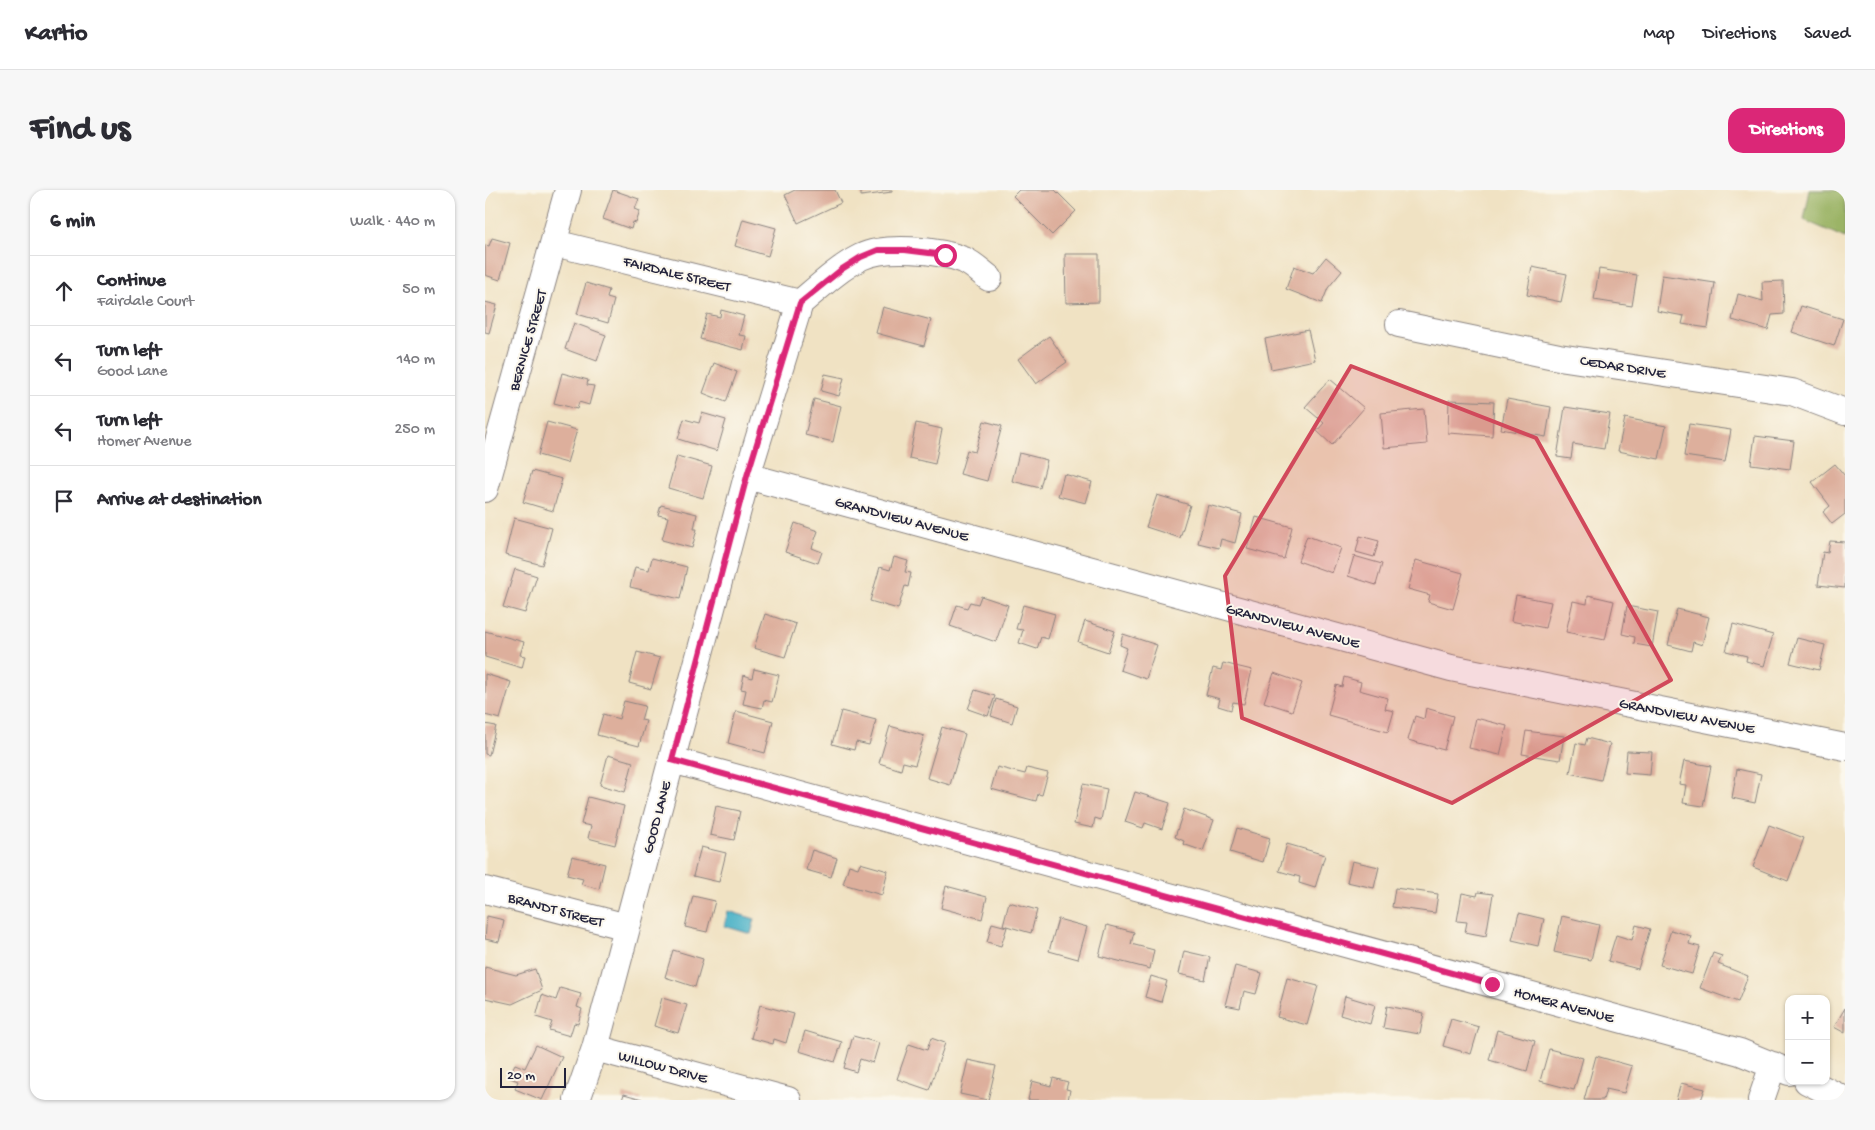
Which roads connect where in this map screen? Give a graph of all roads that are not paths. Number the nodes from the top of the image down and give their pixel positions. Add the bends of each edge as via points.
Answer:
1 (568, 190) edge
2 (554, 242) junction
3 (989, 278) dead end
4 (800, 303) junction
5 (1399, 324) dead end
6 (1845, 412) edge
7 (747, 476) junction
8 (485, 490) edge
9 (1845, 746) edge
10 (672, 760) junction
11 (485, 890) edge
12 (627, 928) junction
13 (595, 1048) junction
14 (1781, 1069) edge
15 (1815, 1085) edge
16 (577, 1100) edge
17 (788, 1100) edge
18 (1761, 1100) edge
19 (1845, 1100) edge

1 - 2 street, BERNICE STREET
2 - 4 street, FAIRDALE STREET
2 - 8 street, BERNICE STREET
3 - 4 street via 964,260 945,255 878,250 842,269
4 - 7 street, GOOD LANE
5 - 6 street, CEDAR DRIVE via 1559,357 1792,392
7 - 9 street, GRANDVIEW AVENUE via 1451,668
7 - 10 street, GOOD LANE
10 - 12 street, GOOD LANE
10 - 14 street, HOMER AVENUE via 1740,1052
11 - 12 street, BRANDT STREET
12 - 13 street, GOOD LANE
13 - 16 street, GOOD LANE
13 - 17 street, WILLOW DRIVE
14 - 18 street
15 - 19 street

